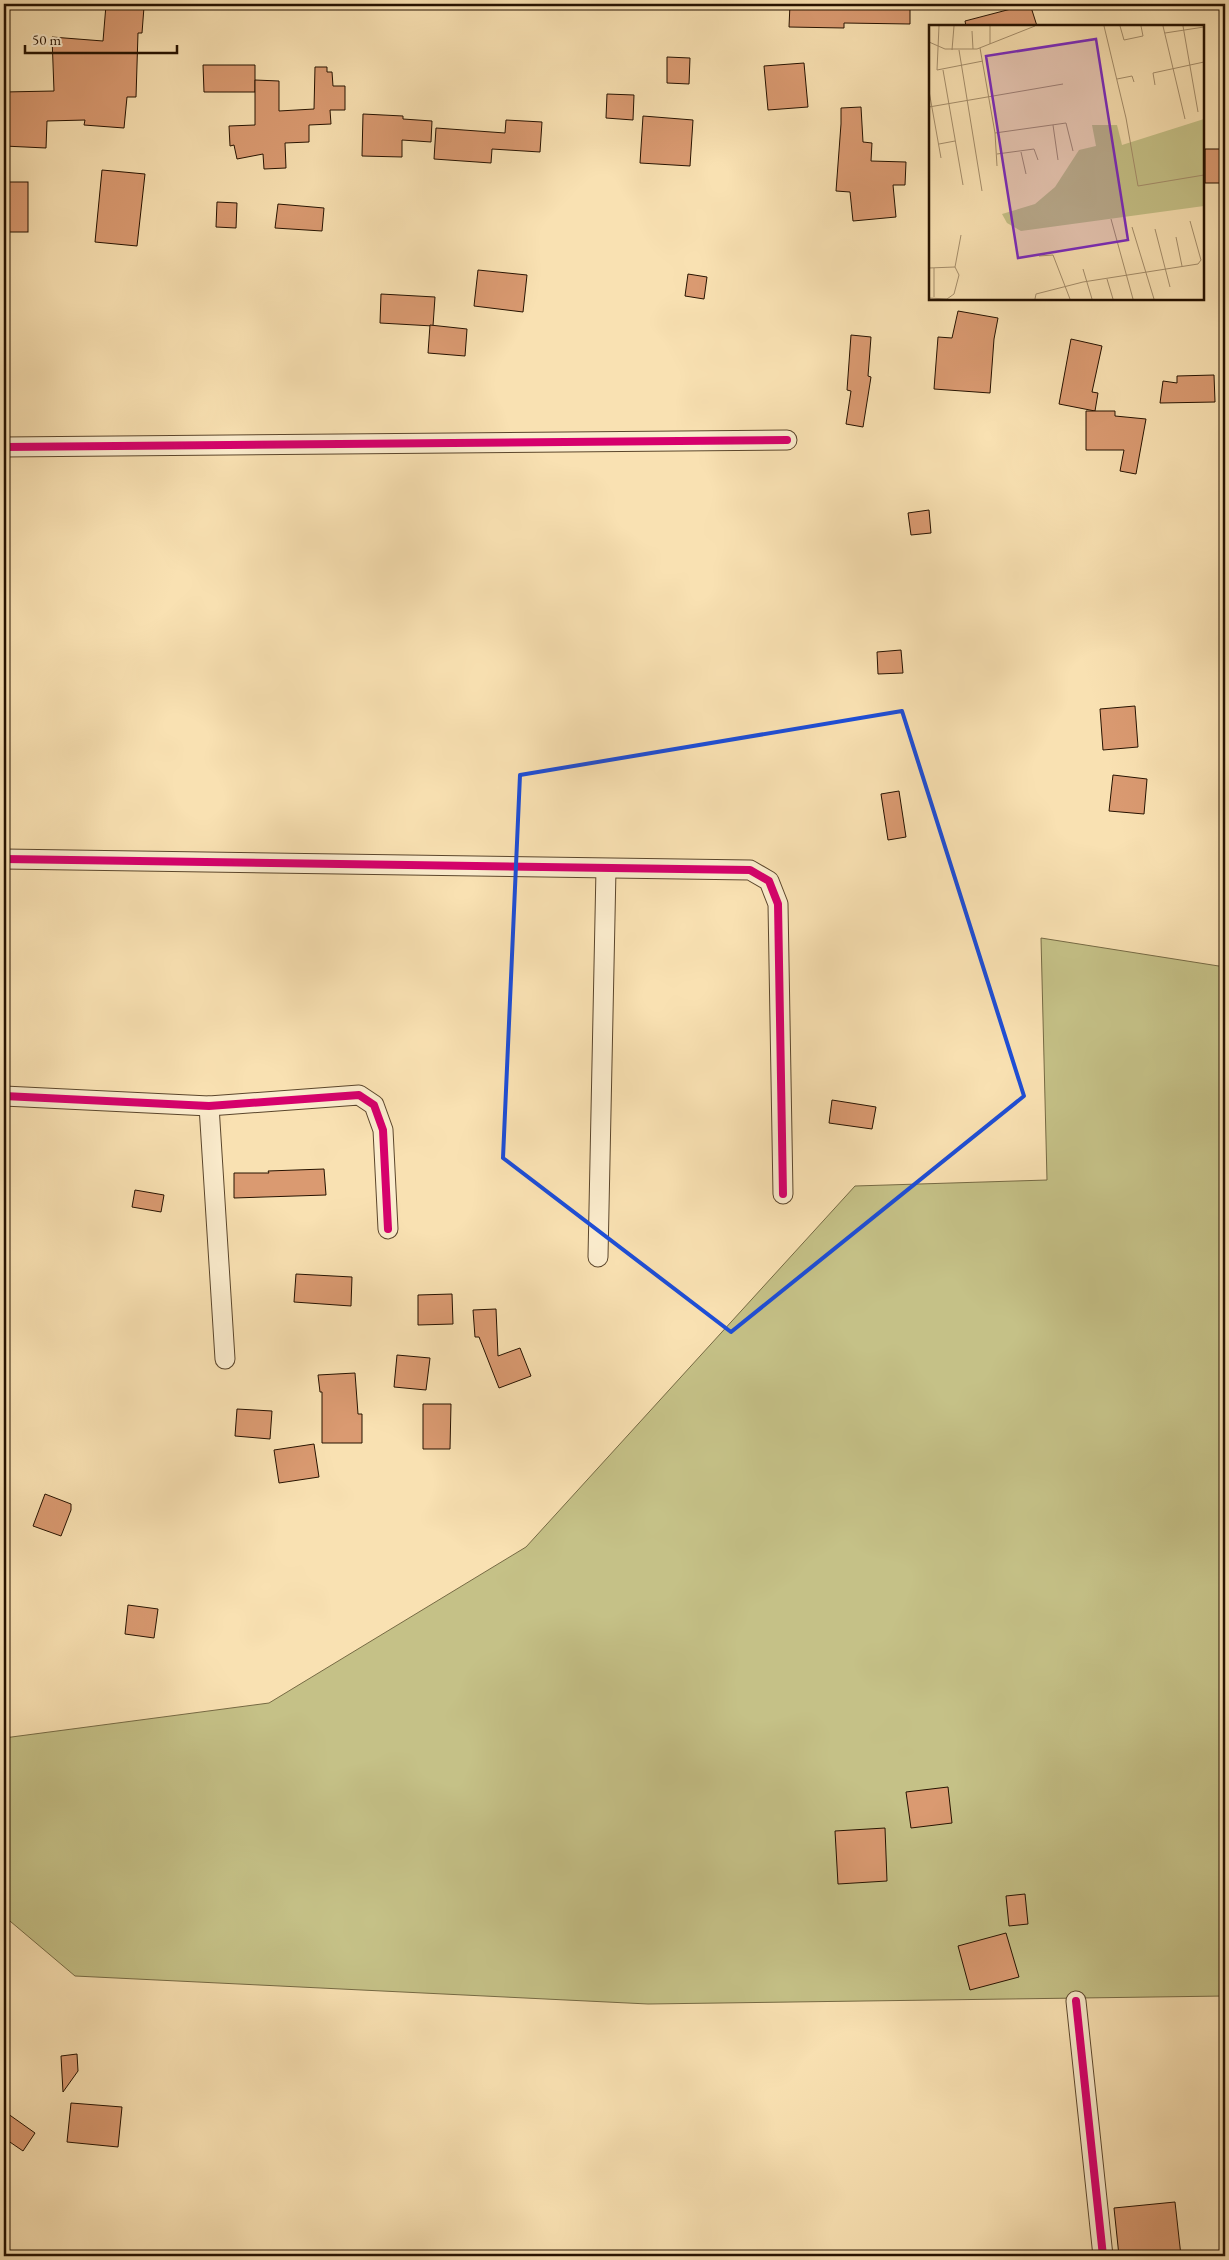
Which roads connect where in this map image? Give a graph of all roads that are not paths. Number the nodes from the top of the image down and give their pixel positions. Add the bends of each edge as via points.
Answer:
1 (787, 440) dead end
2 (4, 447) edge
3 (4, 859) edge
4 (606, 869) junction
5 (4, 1096) edge
6 (209, 1106) junction
7 (783, 1194) dead end
8 (388, 1229) dead end
9 (598, 1257) dead end
10 (225, 1359) dead end
11 (1076, 2001) dead end
12 (1103, 2256) edge

1 - 2 street
3 - 4 street
4 - 7 street via 750,870 769,881 778,904
4 - 9 street
5 - 6 street
6 - 8 street via 359,1095 374,1106 383,1130
6 - 10 street
11 - 12 street

